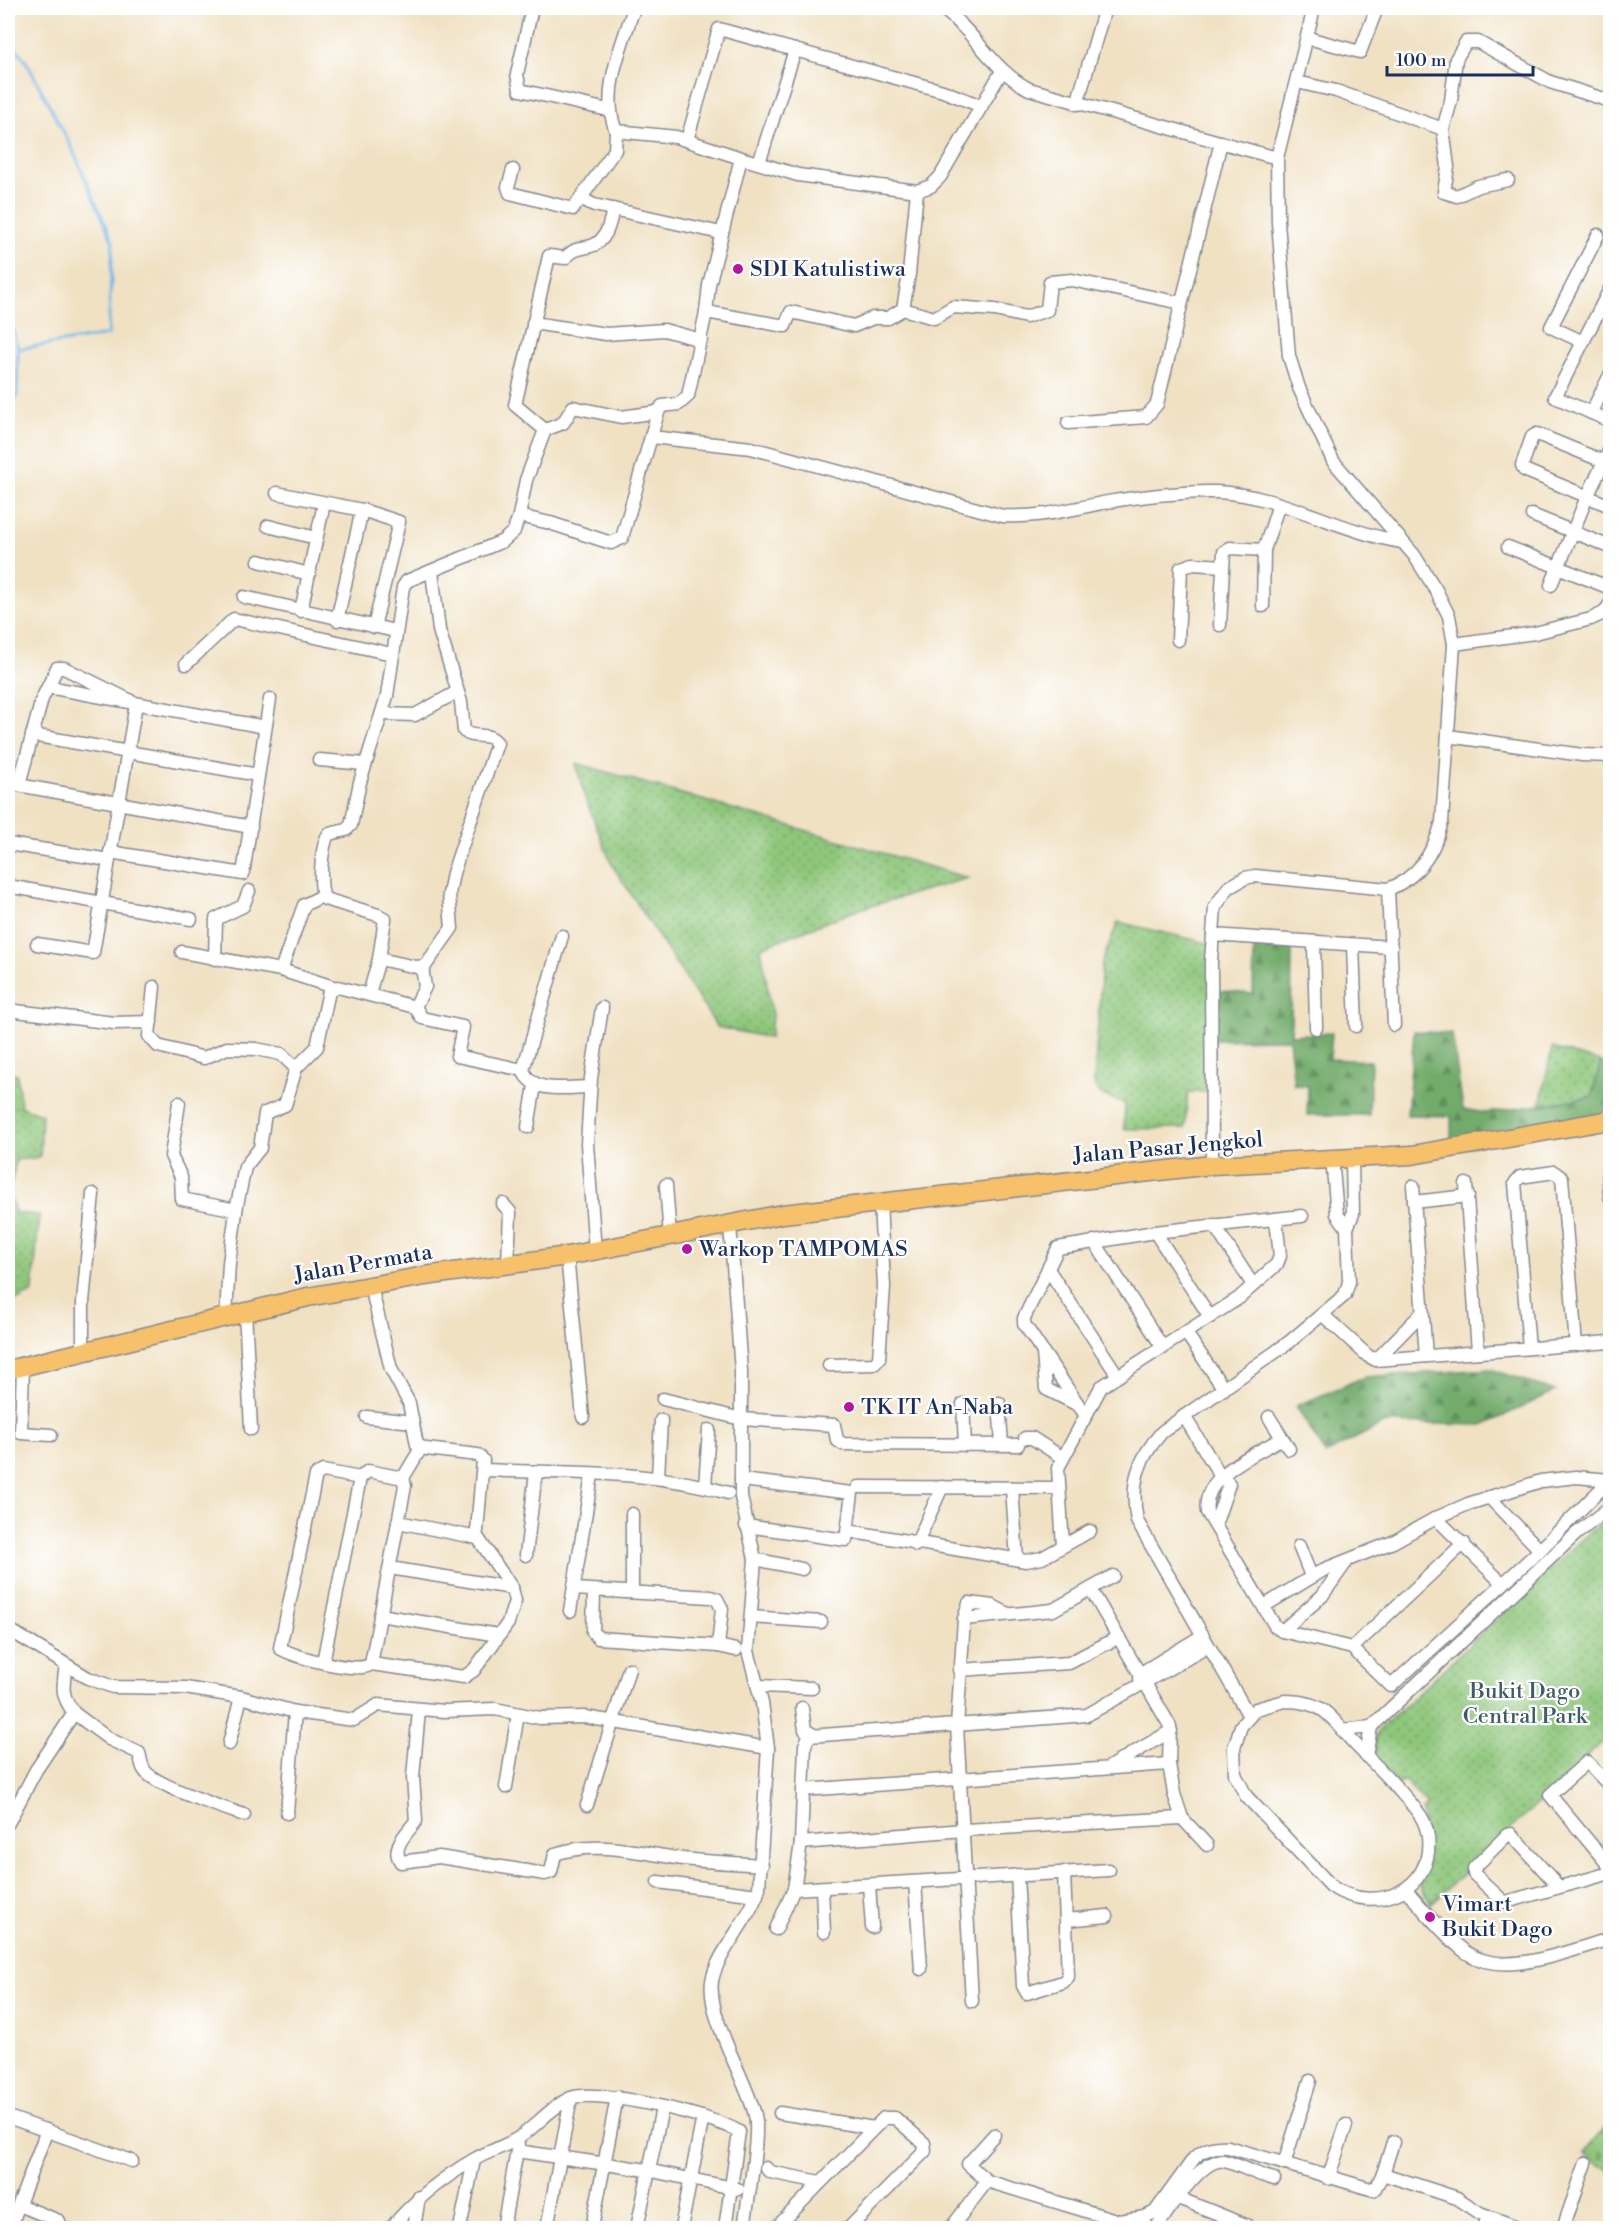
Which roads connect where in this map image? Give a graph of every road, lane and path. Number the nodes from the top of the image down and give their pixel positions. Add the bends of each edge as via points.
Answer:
1 (532, 8) edge
2 (634, 8) edge
3 (941, 8) edge
4 (1105, 8) edge
5 (1314, 8) edge
6 (1377, 8) edge
7 (1308, 39) junction
8 (795, 50) junction
9 (1002, 71) junction
10 (1297, 82) junction
11 (1611, 101) edge
12 (1077, 104) junction
13 (981, 106) junction
14 (608, 110) junction
15 (1443, 129) junction
16 (615, 131) junction
17 (687, 140) junction
18 (1221, 142) junction
19 (741, 158) junction
20 (1277, 158) junction
21 (759, 163) junction
22 (513, 170) dead end
23 (1508, 180) dead end
24 (917, 190) junction
25 (582, 199) junction
26 (613, 209) junction
27 (721, 233) junction
28 (1598, 235) dead end
29 (1611, 289) edge
30 (1181, 303) junction
31 (903, 309) junction
32 (706, 312) junction
33 (534, 323) junction
34 (700, 340) junction
35 (1583, 342) junction
36 (1611, 375) edge
37 (658, 412) junction
38 (1591, 413) junction
39 (1611, 422) edge
40 (1068, 423) dead end
41 (545, 430) junction
42 (651, 437) junction
43 (1611, 449) edge
44 (1607, 462) edge
45 (277, 493) dead end
46 (1587, 496) junction
47 (324, 503) junction
48 (1279, 504) junction
49 (1611, 506) edge
50 (362, 510) junction
51 (1532, 515) dead end
52 (519, 516) junction
53 (268, 526) dead end
54 (1573, 531) junction
55 (316, 538) junction
56 (1402, 542) junction
57 (1508, 547) dead end
58 (1611, 547) edge
59 (1264, 550) junction
60 (259, 561) dead end
61 (1222, 566) junction
62 (1558, 567) junction
63 (432, 571) junction
64 (309, 574) junction
65 (1551, 585) dead end
66 (1611, 588) edge
67 (244, 597) dead end
68 (1611, 604) edge
69 (1263, 606) dead end
70 (301, 611) junction
71 (337, 620) junction
72 (1220, 625) dead end
73 (374, 627) junction
74 (395, 631) junction
75 (1178, 640) dead end
76 (1454, 644) junction
77 (392, 654) junction
78 (186, 664) dead end
79 (48, 687) junction
80 (457, 692) junction
81 (270, 699) dead end
82 (134, 704) junction
83 (382, 714) junction
84 (265, 727) junction
85 (32, 735) junction
86 (1448, 736) junction
87 (128, 752) junction
88 (1611, 756) edge
89 (319, 760) dead end
90 (365, 764) junction
91 (258, 776) junction
92 (13, 786) edge
93 (118, 805) junction
94 (251, 827) junction
95 (8, 844) edge
96 (110, 856) junction
97 (8, 886) edge
98 (1389, 890) junction
99 (249, 891) dead end
100 (322, 896) junction
101 (101, 902) junction
102 (191, 919) dead end
103 (1213, 935) junction
104 (562, 936) dead end
105 (1314, 942) junction
106 (37, 944) dead end
107 (1353, 945) junction
108 (1391, 947) junction
109 (182, 952) dead end
110 (215, 959) junction
111 (379, 959) junction
112 (422, 966) junction
113 (280, 970) junction
114 (154, 987) dead end
115 (333, 987) junction
116 (369, 994) junction
117 (415, 1007) junction
118 (602, 1008) dead end
119 (8, 1010) edge
120 (151, 1022) junction
121 (1394, 1025) dead end
122 (1356, 1026) dead end
123 (1316, 1028) dead end
124 (296, 1068) junction
125 (523, 1070) junction
126 (535, 1085) junction
127 (590, 1087) junction
128 (179, 1103) dead end
129 (1611, 1120) edge
130 (528, 1127) dead end
131 (1332, 1158) junction
132 (1352, 1158) junction
133 (1611, 1164) edge
134 (1212, 1165) junction
135 (666, 1185) dead end
136 (1413, 1186) dead end
137 (93, 1194) dead end
138 (1611, 1197) edge
139 (880, 1201) junction
140 (1414, 1202) junction
141 (503, 1204) dead end
142 (236, 1210) junction
143 (1302, 1216) dead end
144 (1276, 1219) junction
145 (730, 1225) junction
146 (1214, 1225) junction
147 (1347, 1228) junction
148 (1155, 1232) junction
149 (670, 1237) junction
150 (1094, 1241) junction
151 (596, 1251) junction
152 (567, 1256) junction
153 (508, 1264) junction
154 (1048, 1269) junction
155 (1253, 1285) junction
156 (371, 1287) junction
157 (245, 1311) junction
158 (1422, 1313) junction
159 (1323, 1315) junction
160 (226, 1316) junction
161 (1210, 1317) junction
162 (1186, 1333) junction
163 (1611, 1342) edge
164 (1576, 1345) junction
165 (1163, 1347) junction
166 (1529, 1348) junction
167 (83, 1351) junction
168 (1043, 1352) junction
169 (1479, 1352) junction
170 (1425, 1356) junction
171 (1376, 1360) junction
172 (829, 1365) dead end
173 (15, 1368) edge
174 (1118, 1376) junction
175 (1224, 1389) junction
176 (663, 1400) dead end
177 (999, 1403) dead end
178 (963, 1404) dead end
179 (1082, 1411) junction
180 (1184, 1416) junction
181 (367, 1417) dead end
182 (583, 1417) dead end
183 (1269, 1417) dead end
184 (741, 1419) junction
185 (661, 1420) dead end
186 (412, 1422) junction
187 (251, 1429) dead end
188 (709, 1430) dead end
189 (51, 1435) dead end
190 (1002, 1444) junction
191 (965, 1445) junction
192 (421, 1448) junction
193 (1063, 1458) junction
194 (484, 1470) junction
195 (536, 1472) junction
196 (592, 1474) junction
197 (1221, 1475) junction
198 (658, 1477) junction
199 (360, 1478) junction
200 (403, 1478) junction
201 (741, 1480) junction
202 (1610, 1480) edge
203 (705, 1486) junction
204 (858, 1487) dead end
205 (942, 1487) junction
206 (1012, 1488) junction
207 (1059, 1488) junction
208 (728, 1492) dead end
209 (1489, 1497) junction
210 (1611, 1507) edge
211 (632, 1514) dead end
212 (1436, 1518) junction
213 (398, 1522) junction
214 (1215, 1525) junction
215 (746, 1526) junction
216 (477, 1531) dead end
217 (1090, 1531) dead end
218 (854, 1533) dead end
219 (1464, 1543) junction
220 (916, 1545) junction
221 (1063, 1546) junction
222 (1299, 1546) dead end
223 (1540, 1550) junction
224 (526, 1555) dead end
225 (755, 1559) junction
226 (1017, 1559) junction
227 (1347, 1561) junction
228 (390, 1568) junction
229 (802, 1569) dead end
230 (1113, 1576) dead end
231 (1311, 1576) junction
232 (1503, 1584) junction
233 (512, 1588) junction
234 (574, 1589) junction
235 (1091, 1590) junction
236 (594, 1591) junction
237 (632, 1592) junction
238 (1264, 1606) junction
239 (570, 1611) dead end
240 (380, 1615) junction
241 (751, 1617) junction
242 (821, 1622) dead end
243 (8, 1629) edge
244 (1282, 1631) junction
245 (498, 1635) junction
246 (1119, 1637) junction
247 (1204, 1641) junction
248 (718, 1646) junction
249 (1352, 1648) junction
250 (736, 1650) dead end
251 (323, 1662) junction
252 (371, 1664) junction
253 (66, 1665) junction
254 (629, 1669) dead end
255 (959, 1670) junction
256 (1142, 1681) junction
257 (758, 1686) junction
258 (812, 1688) dead end
259 (241, 1697) junction
260 (802, 1708) dead end
261 (419, 1710) junction
262 (295, 1712) junction
263 (74, 1713) junction
264 (518, 1714) junction
265 (1249, 1716) junction
266 (614, 1722) junction
267 (957, 1726) junction
268 (1371, 1727) junction
269 (1342, 1730) junction
270 (1171, 1731) junction
271 (812, 1734) junction
272 (229, 1744) dead end
273 (768, 1748) junction
274 (1366, 1756) junction
275 (1169, 1764) junction
276 (1107, 1768) junction
277 (961, 1778) junction
278 (1611, 1786) edge
279 (506, 1787) dead end
280 (803, 1790) junction
281 (587, 1805) dead end
282 (287, 1814) dead end
283 (244, 1815) dead end
284 (1182, 1818) junction
285 (8, 1823) edge
286 (964, 1830) junction
287 (801, 1842) junction
288 (1207, 1845) dead end
289 (762, 1864) junction
290 (1611, 1867) edge
291 (1108, 1870) dead end
292 (1064, 1872) junction
293 (1611, 1873) edge
294 (1017, 1875) junction
295 (966, 1879) junction
296 (658, 1882) dead end
297 (915, 1882) junction
298 (869, 1885) junction
299 (1559, 1887) junction
300 (822, 1888) junction
301 (794, 1889) junction
302 (1406, 1890) junction
303 (757, 1895) junction
304 (1107, 1916) dead end
305 (1067, 1920) junction
306 (872, 1927) dead end
307 (776, 1929) dead end
308 (824, 1932) dead end
309 (1611, 1939) edge
310 (921, 1969) dead end
311 (972, 2001) dead end
312 (1310, 2081) dead end
313 (617, 2097) junction
314 (571, 2098) junction
315 (662, 2108) junction
316 (780, 2113) dead end
317 (8, 2117) edge
318 (702, 2117) junction
319 (1346, 2125) dead end
320 (874, 2128) junction
321 (47, 2130) junction
322 (994, 2135) dead end
323 (1393, 2142) dead end
324 (518, 2145) junction
325 (560, 2156) junction
326 (474, 2160) junction
327 (132, 2161) dead end
328 (604, 2163) junction
329 (1586, 2163) dead end
330 (1284, 2164) junction
331 (766, 2168) dead end
332 (647, 2170) junction
333 (1383, 2174) junction
334 (690, 2179) junction
335 (1274, 2179) dead end
336 (1328, 2179) junction
337 (987, 2181) junction
338 (820, 2182) junction
339 (733, 2187) junction
340 (748, 2191) junction
341 (419, 2196) junction
342 (1178, 2198) junction
343 (19, 2205) junction
344 (1486, 2222) edge
345 (1118, 2225) edge
346 (1246, 2225) dead end
347 (10, 2229) edge
348 (60, 2229) edge
349 (391, 2229) edge
350 (414, 2229) edge
351 (460, 2229) edge
352 (502, 2229) edge
353 (547, 2229) edge
354 (592, 2229) edge
355 (637, 2229) edge
356 (681, 2229) edge
357 (725, 2229) edge
358 (744, 2229) edge
359 (776, 2229) edge
360 (849, 2229) edge
361 (951, 2229) edge
362 (1156, 2229) edge
363 (1520, 2229) edge
364 (1563, 2229) edge

1 - 14 street via 517,74 520,90
2 - 14 street via 616,64
3 - 9 street via 972,33
4 - 12 street
5 - 7 street
6 - 7 street via 1360,52
7 - 10 street
8 - 13 street via 943,91
8 - 17 street via 719,29
8 - 21 street
9 - 12 street via 1029,89
9 - 13 street
10 - 15 street via 1336,91
10 - 20 street
11 - 15 street via 1550,82 1472,41 1466,42 1458,52
12 - 18 street
13 - 24 street via 940,177 931,186
14 - 16 street
15 - 23 street via 1448,167 1444,192 1457,196 1478,186
16 - 17 street
16 - 25 street via 615,150
17 - 19 street
18 - 20 street
18 - 30 street
19 - 21 street
19 - 27 street
20 - 56 street via 1278,222 1292,368 1333,461
21 - 24 street via 798,175
22 - 25 street via 510,193 569,210
24 - 31 street
25 - 26 street
26 - 27 street
26 - 33 street via 607,232 594,246 577,247 565,258 549,256
27 - 32 street
28 - 35 street via 1551,327
29 - 35 street
30 - 31 street via 1072,280 1050,282 1047,310 1026,317 953,307 934,318
30 - 40 street via 1161,395 1152,412 1146,417
31 - 32 street via 888,318 873,318 854,326 791,312 785,327
32 - 34 street
33 - 34 street via 606,334 664,330
33 - 41 street via 515,405
34 - 37 street via 688,396 679,404 662,406
35 - 38 street via 1555,397
36 - 38 street
37 - 41 street via 621,417 573,407 563,423
37 - 42 street
38 - 39 street
41 - 52 street via 526,480
42 - 48 street via 751,448 1003,516 1027,517 1106,502 1215,492
42 - 52 street via 625,534 618,541 610,543
43 - 44 street
44 - 46 street
44 - 46 street via 1540,434 1532,437 1522,461 1524,470
45 - 47 street
46 - 49 street
46 - 54 street
47 - 50 street
47 - 55 street
48 - 56 street via 1352,531
48 - 59 street
50 - 71 street
50 - 73 street via 400,525
51 - 54 street
52 - 63 street via 514,531 503,541
53 - 55 street
54 - 58 street
54 - 62 street
55 - 64 street
56 - 76 street via 1443,603
57 - 62 street
59 - 61 street via 1227,549
59 - 69 street
60 - 64 street
61 - 72 street
61 - 75 street via 1193,564 1181,568
62 - 65 street
62 - 66 street
63 - 74 street via 403,587
63 - 80 street via 440,630
64 - 70 street
67 - 70 street
68 - 76 street via 1591,620
70 - 71 street
71 - 73 street
73 - 74 street
74 - 77 street
76 - 86 street
77 - 78 street via 234,619
77 - 83 street
79 - 82 street
79 - 82 street via 57,668 64,668
79 - 85 street
80 - 83 street via 415,715
80 - 112 street via 464,731 495,740 496,748 453,873 449,894 453,928
81 - 84 street
82 - 84 street
82 - 87 street
83 - 90 street
84 - 91 street
85 - 87 street
85 - 92 street
86 - 88 street
86 - 98 street via 1442,822 1437,840 1417,872
87 - 91 street
87 - 93 street
89 - 90 street
90 - 100 street via 351,825 329,834 325,840
91 - 94 street
92 - 93 street
93 - 94 street
93 - 96 street
94 - 96 street via 243,874
95 - 96 street
96 - 101 street
97 - 101 street
98 - 103 street via 1263,876 1245,878 1220,896
98 - 108 street
99 - 110 street via 243,906 216,919
100 - 111 street via 385,919
100 - 113 street via 304,905
101 - 102 street
101 - 106 street via 93,953
103 - 105 street
103 - 134 street
104 - 125 street
105 - 107 street
105 - 123 street
107 - 108 street
107 - 122 street
108 - 121 street
109 - 110 street
110 - 113 street
111 - 112 street
111 - 116 street
112 - 117 street via 425,987
113 - 115 street
114 - 120 street
115 - 116 street
115 - 124 street via 317,1047
116 - 117 street
117 - 125 street via 422,1018 463,1027 459,1058
118 - 127 street
119 - 120 street via 114,1023
120 - 124 street via 149,1036 158,1046 204,1058 227,1048 256,1050 281,1054
124 - 142 street via 285,1105 265,1113 260,1148 245,1167
125 - 126 street via 526,1079
126 - 127 street
126 - 130 street
127 - 151 street via 587,1144
128 - 142 street via 171,1156 181,1177 182,1199
129 - 132 main road, Jalan Pasar Jengkol via 1412,1155
131 - 132 main road, Jalan Pasar Jengkol
131 - 134 main road, Jalan Pasar Jengkol
131 - 147 street via 1337,1214
132 - 147 street via 1353,1214
133 - 138 street
134 - 139 main road, Jalan Pasar Jengkol
135 - 149 street
136 - 140 street
137 - 167 street via 82,1302
139 - 145 main road, Jalan Pasar Jengkol
139 - 172 street via 884,1287 879,1359 874,1364
140 - 158 street
140 - 169 street via 1467,1190
141 - 153 street via 510,1212
142 - 160 street
143 - 144 street
144 - 146 street
144 - 155 street via 1280,1256 1277,1264
145 - 149 main road, Jalan Permata
145 - 184 street
146 - 148 street
146 - 155 street
147 - 159 street via 1349,1289
148 - 150 street
148 - 161 street
149 - 151 main road, Jalan Permata
150 - 154 street via 1058,1248
150 - 165 street
151 - 152 main road, Jalan Permata
152 - 153 main road, Jalan Permata
152 - 182 street
153 - 156 main road, Jalan Permata
154 - 168 street via 1024,1318
154 - 174 street
155 - 161 street
156 - 157 main road, Jalan Permata
156 - 186 street via 391,1369 409,1403
157 - 160 main road, Jalan Permata
157 - 187 street
158 - 170 street
158 - 171 street
159 - 171 street
159 - 175 street
160 - 167 main road, Jalan Permata
161 - 162 street
162 - 165 street
162 - 175 street
163 - 164 street
164 - 166 street
164 - 166 street via 1562,1178 1554,1172 1520,1176 1515,1183
165 - 174 street
166 - 169 street
167 - 173 main road, Jalan Permata
168 - 179 street
168 - 179 street via 1046,1389
169 - 170 street
170 - 171 street
173 - 189 street via 21,1433
174 - 179 street via 1101,1388
175 - 180 street
176 - 184 street
177 - 190 street
178 - 191 street
179 - 193 street
180 - 197 street
180 - 247 street via 1147,1449 1137,1471 1132,1498 1137,1521
181 - 186 street
183 - 197 street via 1286,1444
184 - 191 street via 834,1425 837,1440 843,1444
184 - 201 street
185 - 198 street
186 - 192 street via 415,1441
188 - 203 street
190 - 191 street
190 - 193 street via 1032,1437
192 - 194 street via 478,1455
192 - 200 street
193 - 207 street via 1058,1468
194 - 195 street
194 - 216 street
195 - 196 street
195 - 224 street
196 - 198 street
196 - 234 street
197 - 214 street via 1229,1484
197 - 214 street via 1208,1493 1206,1504
198 - 203 street
199 - 200 street via 368,1471
199 - 251 street
199 - 251 street via 323,1472 316,1475 280,1648
200 - 213 street
201 - 215 street
201 - 215 street via 852,1493 846,1539
202 - 209 street via 1541,1481
202 - 223 street
203 - 208 street
204 - 205 street
205 - 206 street
205 - 220 street
206 - 207 street
206 - 226 street
207 - 221 street
209 - 212 street
209 - 223 street
210 - 268 street via 1576,1534
211 - 237 street
212 - 219 street
212 - 227 street
213 - 228 street
213 - 233 street via 478,1538
214 - 238 street
215 - 225 street
217 - 221 street
218 - 220 street
219 - 232 street
219 - 249 street
220 - 226 street
221 - 226 street via 1042,1558
222 - 231 street
223 - 232 street
225 - 229 street
225 - 241 street
227 - 231 street
227 - 244 street via 1322,1596
228 - 233 street
228 - 240 street
230 - 235 street
231 - 238 street
232 - 249 street via 1393,1686
233 - 245 street via 515,1601 508,1623
234 - 236 street
234 - 239 street
235 - 246 street
235 - 255 street via 1053,1610 1008,1614 993,1606 969,1603
236 - 237 street
236 - 248 street via 593,1632 598,1638
237 - 248 street via 717,1599 722,1609
238 - 244 street
240 - 245 street
240 - 252 street
241 - 242 street
241 - 257 street via 748,1651
243 - 253 street
244 - 249 street
245 - 252 street via 474,1670 464,1677
246 - 255 street via 1069,1663
246 - 256 street
247 - 256 street
247 - 265 street
248 - 250 street
251 - 252 street via 362,1670
253 - 259 street via 101,1685 172,1686
253 - 263 street via 64,1699
254 - 266 street
255 - 267 street
256 - 267 street via 1087,1715
256 - 270 street
257 - 258 street
257 - 273 street
259 - 262 street
259 - 272 street
260 - 271 street via 805,1730
261 - 262 street via 374,1705 354,1720
261 - 264 street via 495,1708
261 - 289 street via 413,1777 416,1821 398,1845 402,1862 439,1857 545,1874 551,1872 555,1854 594,1849
262 - 282 street
263 - 283 street via 109,1739 139,1753 148,1774
263 - 285 street via 36,1770
264 - 266 street
264 - 279 street
265 - 269 street via 1269,1704 1299,1701 1325,1711
265 - 302 street via 1238,1736 1233,1761 1239,1786 1246,1796 1341,1893 1366,1900
266 - 273 street
266 - 281 street
267 - 271 street
267 - 277 street
268 - 269 street
268 - 274 street
269 - 274 street
270 - 275 street
270 - 276 street
271 - 280 street via 805,1745
273 - 289 street
274 - 302 street via 1418,1812 1425,1825 1428,1838 1423,1862
275 - 276 street
275 - 284 street
276 - 277 street
277 - 280 street
277 - 286 street
278 - 290 street via 1587,1762 1550,1795
280 - 287 street
284 - 286 street
284 - 288 street
286 - 287 street
286 - 295 street
287 - 301 street
289 - 303 street
291 - 292 street
292 - 294 street
292 - 305 street
293 - 299 street
294 - 295 street
294 - 305 street via 1025,1992 1063,1982 1068,1977
295 - 297 street
295 - 311 street
296 - 303 street
297 - 298 street
297 - 310 street
298 - 300 street
298 - 306 street
299 - 299 street via 1504,1902 1474,1874 1474,1868 1511,1834
300 - 301 street
300 - 308 street
301 - 307 street
302 - 309 street via 1464,1951 1493,1964 1511,1965
303 - 340 street via 718,1966 712,1990 730,2054 755,2118
304 - 305 street
312 - 330 street
313 - 314 street
313 - 315 street
313 - 328 street
314 - 324 street
314 - 325 street
315 - 318 street
315 - 332 street
316 - 320 street
317 - 321 street
318 - 334 street
318 - 339 street via 739,2132
319 - 336 street
320 - 338 street
320 - 360 street via 884,2118 895,2118 924,2143 925,2151
321 - 327 street
321 - 343 street
322 - 337 street via 968,2164
323 - 333 street
324 - 325 street
324 - 326 street
324 - 352 street
325 - 328 street
325 - 353 street
326 - 341 street
326 - 351 street
328 - 332 street
328 - 354 street
329 - 364 street
330 - 336 street
330 - 345 street via 1215,2146 1203,2151 1155,2212
331 - 338 street
332 - 334 street
332 - 355 street
333 - 336 street via 1374,2190
333 - 344 street via 1457,2198
334 - 339 street
334 - 356 street
335 - 342 street via 1217,2160 1202,2170
337 - 345 street
337 - 361 street
338 - 359 street
339 - 340 street
339 - 357 street
340 - 358 street
341 - 349 street
341 - 350 street
342 - 346 street
342 - 362 street
343 - 347 street
343 - 348 street via 59,2221
344 - 363 street

